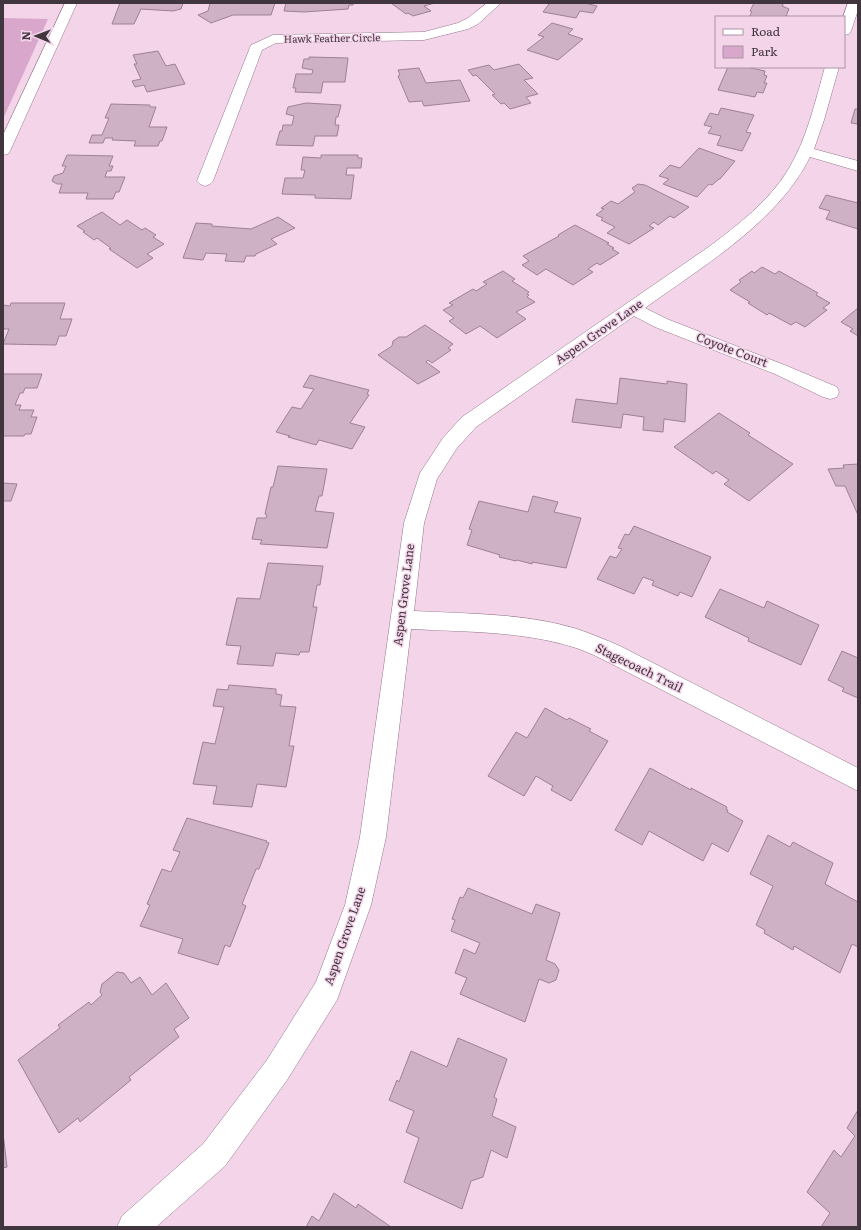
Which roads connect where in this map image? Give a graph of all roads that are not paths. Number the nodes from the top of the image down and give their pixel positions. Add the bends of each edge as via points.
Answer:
1 (71, 3) edge
2 (495, 3) edge
3 (854, 4) edge
4 (845, 28) edge
5 (832, 68) edge
6 (3, 151) edge
7 (806, 151) junction
8 (858, 166) edge
9 (206, 181) dead end
10 (634, 309) junction
11 (830, 392) dead end
12 (402, 619) junction
13 (858, 780) edge
14 (133, 1227) edge

1 - 6 street
2 - 9 street, Hawk Feather Circle via 463,26 424,36 273,39 256,48
3 - 4 street
5 - 7 street, Aspen Grove Lane
7 - 8 street
7 - 10 street, Aspen Grove Lane via 788,181 756,218
10 - 11 street, Coyote Court via 661,323
10 - 12 street, Aspen Grove Lane via 469,422 450,443 428,478 414,523
12 - 13 street, Stagecoach Trail via 503,624 576,638 612,653
12 - 14 street, Aspen Grove Lane via 373,837 358,905 327,990 277,1070 214,1155

